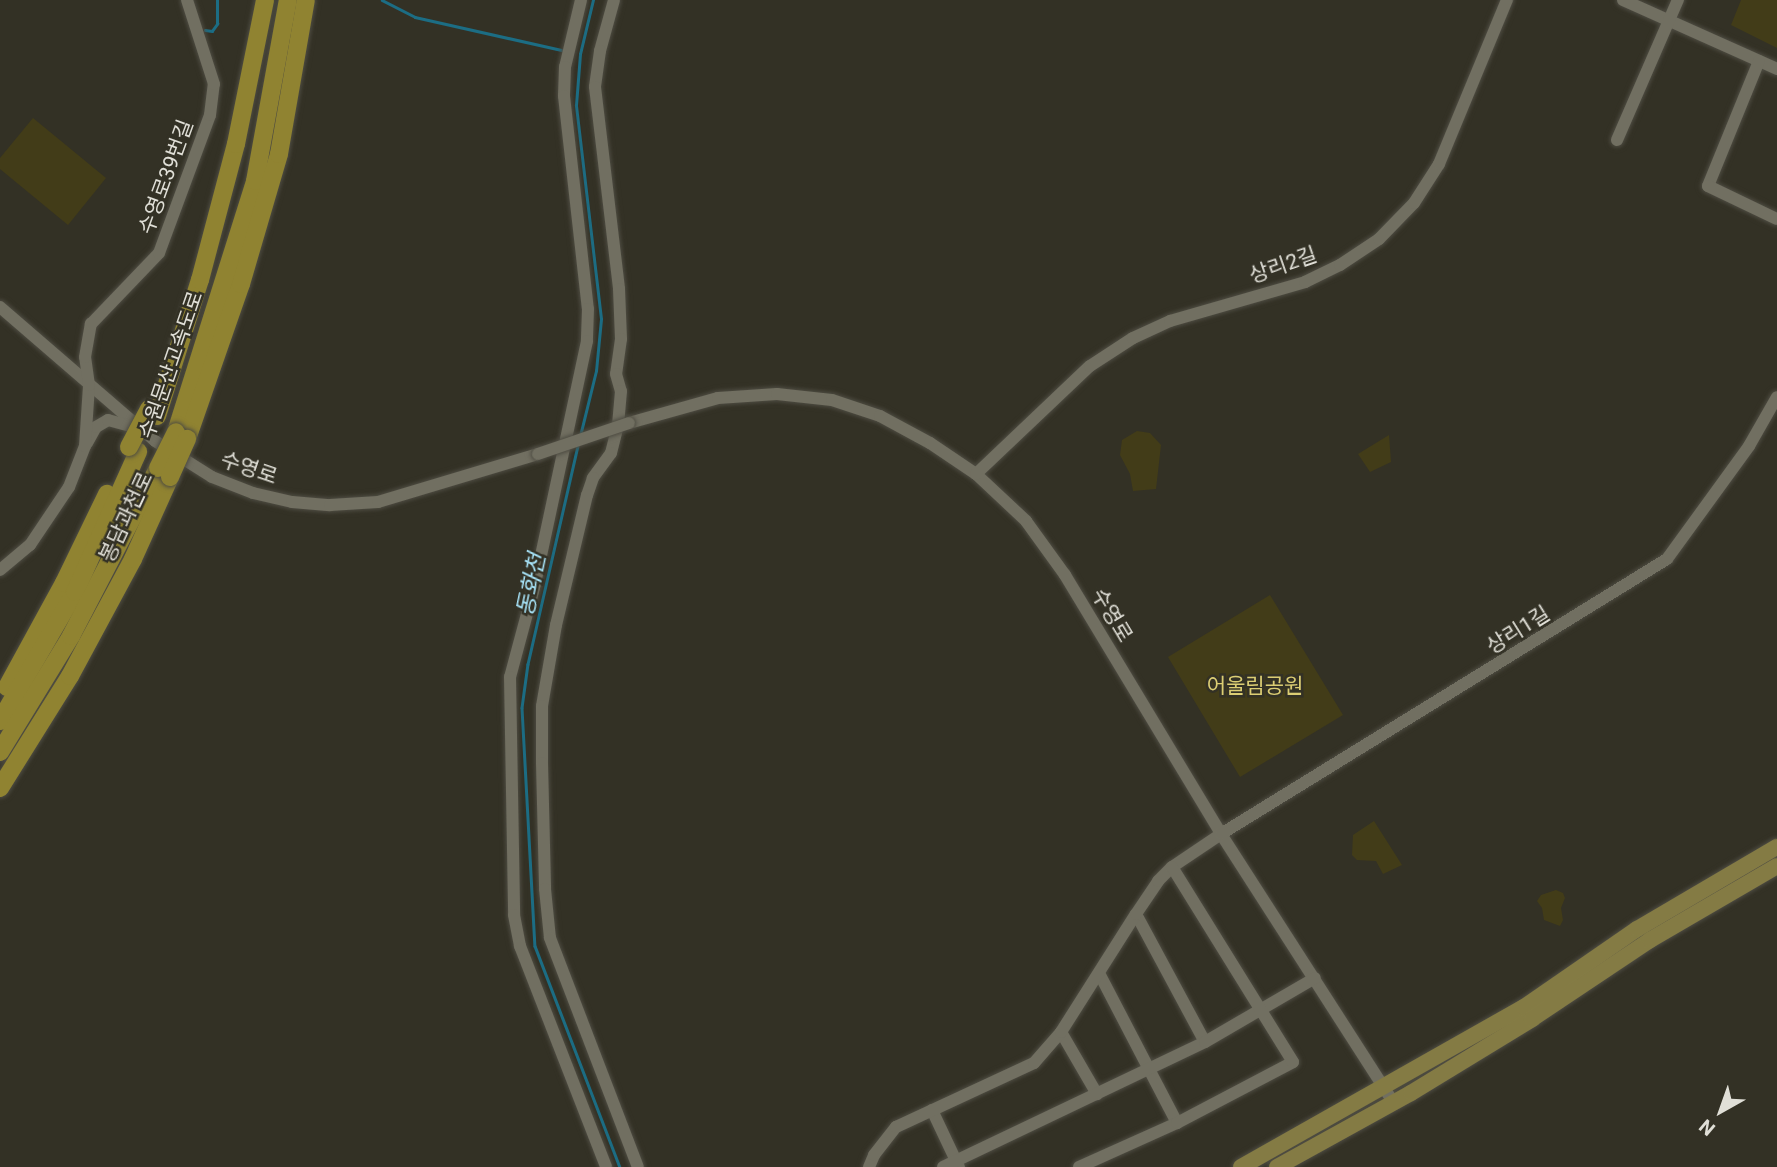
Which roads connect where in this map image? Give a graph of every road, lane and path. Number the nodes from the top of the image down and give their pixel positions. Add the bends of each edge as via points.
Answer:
1 (187, 0) edge
2 (257, 0) edge
3 (265, 0) edge
4 (288, 0) edge
5 (306, 0) edge
6 (581, 0) edge
7 (614, 0) edge
8 (1507, 0) edge
9 (1623, 0) edge
10 (1678, 0) edge
11 (1670, 21) junction
12 (1759, 61) junction
13 (1777, 69) edge
14 (1617, 140) dead end
15 (1777, 219) edge
16 (0, 307) edge
17 (89, 385) junction
18 (1777, 397) edge
19 (153, 412) junction
20 (145, 433) junction
21 (181, 435) junction
22 (85, 446) junction
23 (134, 449) junction
24 (164, 472) junction
25 (975, 474) junction
26 (0, 570) edge
27 (0, 697) edge
28 (0, 721) edge
29 (0, 752) edge
30 (0, 788) edge
31 (1220, 834) junction
32 (1777, 847) edge
33 (1777, 866) edge
34 (1172, 867) junction
35 (1136, 914) junction
36 (1100, 975) junction
37 (1315, 978) junction
38 (1262, 1009) junction
39 (1061, 1032) junction
40 (1205, 1042) junction
41 (1149, 1069) junction
42 (1384, 1088) junction
43 (1097, 1094) junction
44 (1394, 1103) junction
45 (932, 1110) junction
46 (1177, 1123) junction
47 (958, 1164) edge
48 (606, 1167) edge
49 (638, 1167) edge
50 (869, 1167) edge
51 (943, 1167) edge
52 (1079, 1167) edge
53 (1241, 1167) edge
54 (1277, 1167) edge

1 - 17 street, 수영로39번길 via 214,84 209,115 159,253 91,324 85,357
2 - 19 highway via 226,151
3 - 19 highway, 수원문산고속도로 via 236,144 200,280
4 - 21 highway, 수원문산고속도로 via 255,181
5 - 21 highway via 279,154 242,284
6 - 48 street via 565,67 564,96 588,309 587,341 510,677 514,915 520,946
7 - 49 street via 595,87 620,302 618,425 611,453 587,495 556,625 542,706 542,762 550,938
8 - 25 street, 상리2길 via 1439,164 1414,203 1379,239 1305,282 1171,321 1133,338 1090,366
9 - 11 street
10 - 11 street
11 - 12 street
11 - 14 street
12 - 13 street
12 - 15 street via 1708,186
16 - 17 street, 수영로
17 - 20 street, 수영로
17 - 22 street, 수영로39번길
18 - 31 street, 상리1길 via 1749,446 1667,559
19 - 23 highway, 수원문산고속도로
20 - 22 street via 108,420 96,427
20 - 25 street, 수영로, bridge via 212,477 253,493 330,505 378,502 415,493 718,398 777,394 832,400 880,416
21 - 24 highway, 수원문산고속도로, bridge
22 - 26 street via 69,488 46,525
23 - 27 highway, 봉담과천로
23 - 28 highway, 수원문산고속도로 via 75,592
24 - 29 highway, 수원문산고속도로
24 - 30 highway, 봉담과천로 via 133,559 70,676
25 - 31 street, 수영로 via 1026,521 1065,576
31 - 34 street, 상리1길
31 - 37 street, 수영로
32 - 42 main road via 1637,929 1524,1007 1399,1075
33 - 44 main road via 1650,940
34 - 35 street, 상리1길
34 - 38 street
35 - 36 street, 상리1길
35 - 40 street
36 - 39 street, 상리1길
36 - 41 street
37 - 38 street
37 - 42 street, 수영로
38 - 40 street
38 - 46 street via 1293,1062
39 - 43 street
39 - 45 street, 상리1길 via 1034,1063
40 - 41 street
41 - 43 street
41 - 46 street
42 - 44 street, 수영로
42 - 53 main road
43 - 47 street
44 - 54 main road
45 - 47 street
45 - 50 street, 상리1길 via 896,1127
46 - 52 street
47 - 51 street

